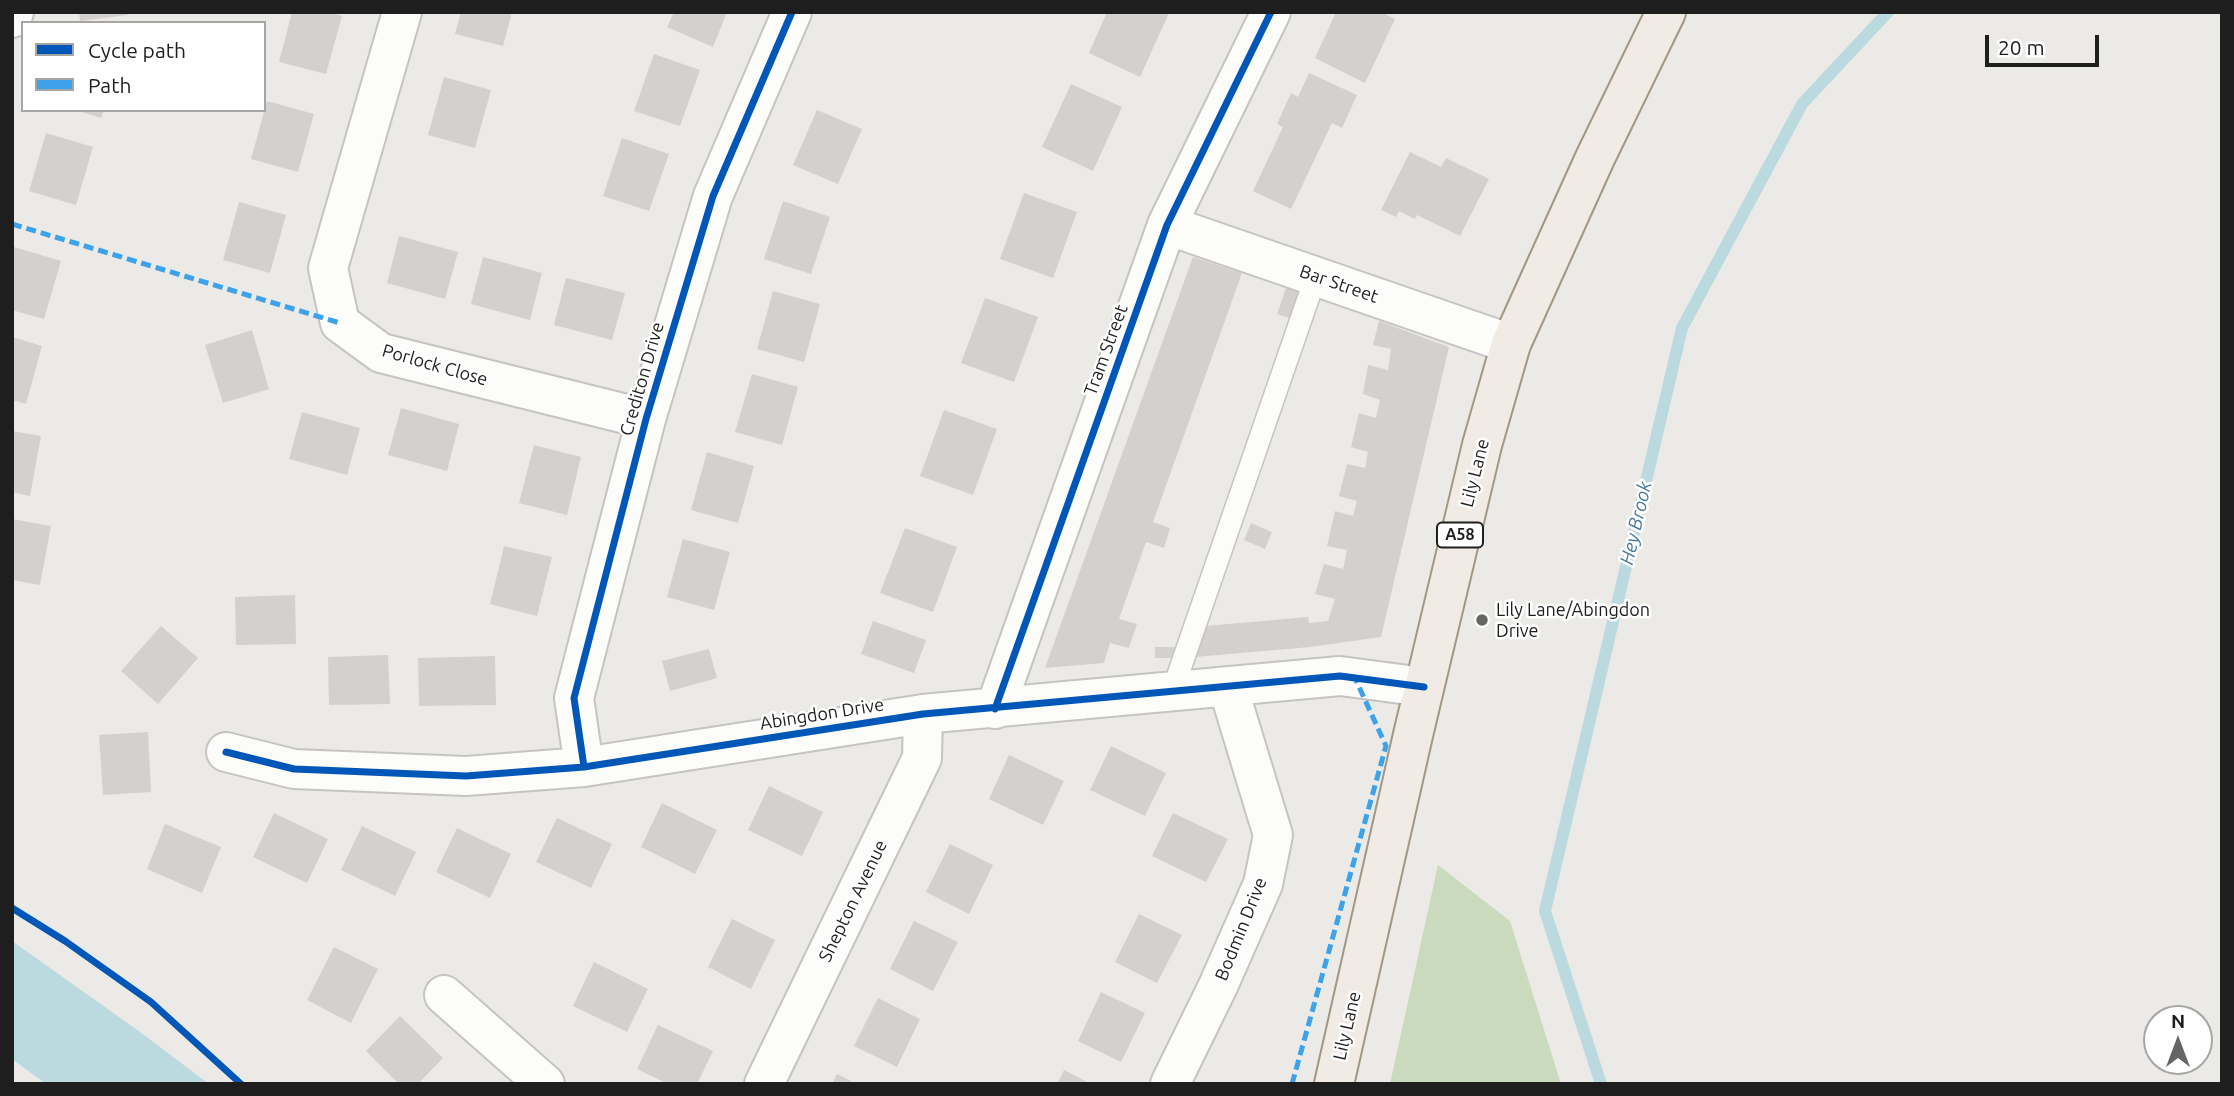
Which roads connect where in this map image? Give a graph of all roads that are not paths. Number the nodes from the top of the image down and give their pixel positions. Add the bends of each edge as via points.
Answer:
1 (14, 12) edge
2 (402, 12) edge
3 (792, 12) edge
4 (1271, 12) edge
5 (1666, 12) edge
6 (12, 18) edge
7 (1167, 225) junction
8 (1317, 276) junction
9 (1511, 344) junction
10 (646, 419) junction
11 (1228, 687) junction
12 (1424, 687) junction
13 (1172, 692) junction
14 (995, 709) junction
15 (923, 714) junction
16 (226, 751) dead end
17 (584, 767) junction
18 (444, 996) dead end
19 (545, 1084) edge
20 (764, 1084) edge
21 (1170, 1084) edge
22 (1334, 1084) edge

1 - 6 street
2 - 10 street, Porlock Close via 328,268 340,323 381,353
3 - 10 street, Crediton Drive via 713,196
4 - 7 street, Tram Street
5 - 9 main road, Lily Lane / A58
7 - 8 street, Bar Street
7 - 14 street, Tram Street
8 - 9 street, Bar Street
8 - 13 lane
9 - 12 main road, Lily Lane / A58
10 - 17 street, Crediton Drive via 574,698
11 - 12 street, Abingdon Drive via 1340,676
11 - 13 street, Abingdon Drive
11 - 21 street, Bodmin Drive via 1273,835 1263,884
12 - 22 main road, Lily Lane / A58
13 - 14 street, Abingdon Drive
14 - 15 street, Abingdon Drive
15 - 17 street, Abingdon Drive
15 - 20 street, Shepton Avenue via 922,758
16 - 17 street, Abingdon Drive via 295,769 466,776
18 - 19 street

